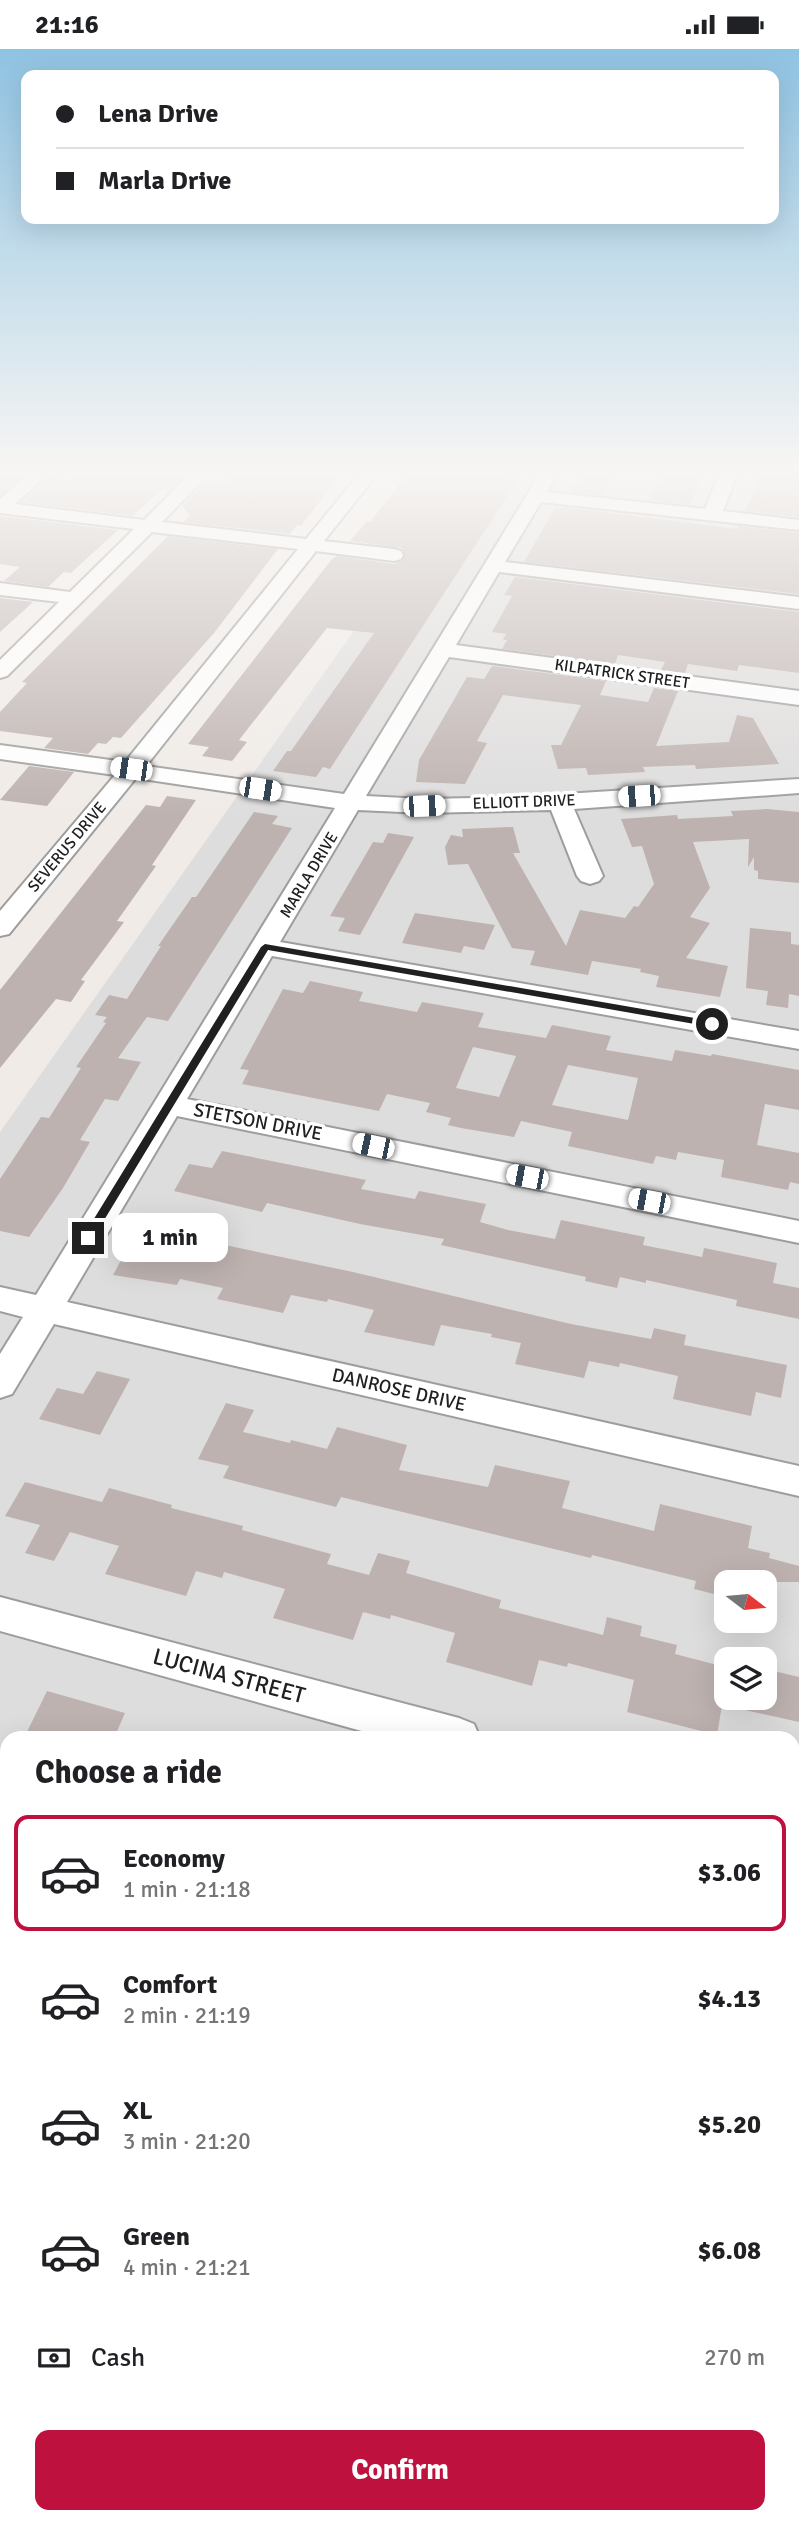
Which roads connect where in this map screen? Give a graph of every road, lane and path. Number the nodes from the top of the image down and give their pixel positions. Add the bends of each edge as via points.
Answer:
1 (84, 587) edge
2 (276, 587) edge
3 (481, 587) edge
4 (671, 587) edge
5 (0, 589) edge
6 (73, 598) junction
7 (799, 603) edge
8 (445, 650) junction
9 (0, 671) edge
10 (799, 698) edge
11 (0, 752) edge
12 (131, 769) junction
13 (799, 786) edge
14 (559, 801) junction
15 (353, 802) junction
16 (590, 876) dead end
17 (9, 903) edge
18 (0, 928) edge
19 (265, 947) junction
20 (799, 1040) edge
21 (170, 1105) junction
22 (799, 1231) edge
23 (0, 1299) edge
24 (44, 1309) junction
25 (0, 1384) edge
26 (799, 1481) edge
27 (0, 1614) edge
28 (433, 1731) edge

1 - 6 street
2 - 12 street, SEVERUS DRIVE
3 - 8 street, MARLA DRIVE
4 - 7 street
5 - 6 street
6 - 9 street
8 - 10 street, KILPATRICK STREET
8 - 15 street, MARLA DRIVE
11 - 12 street, ELLIOTT DRIVE
12 - 15 street, ELLIOTT DRIVE
12 - 17 street, SEVERUS DRIVE
13 - 14 street, ELLIOTT DRIVE
14 - 15 street, ELLIOTT DRIVE via 424,806
14 - 16 street
15 - 19 street, MARLA DRIVE
17 - 18 street, SEVERUS DRIVE
19 - 20 street
19 - 21 street, MARLA DRIVE
21 - 22 street, STETSON DRIVE
21 - 24 street, MARLA DRIVE
23 - 24 street, DANROSE DRIVE
24 - 25 street, MARLA DRIVE
24 - 26 street, DANROSE DRIVE
27 - 28 street, LUCINA STREET

